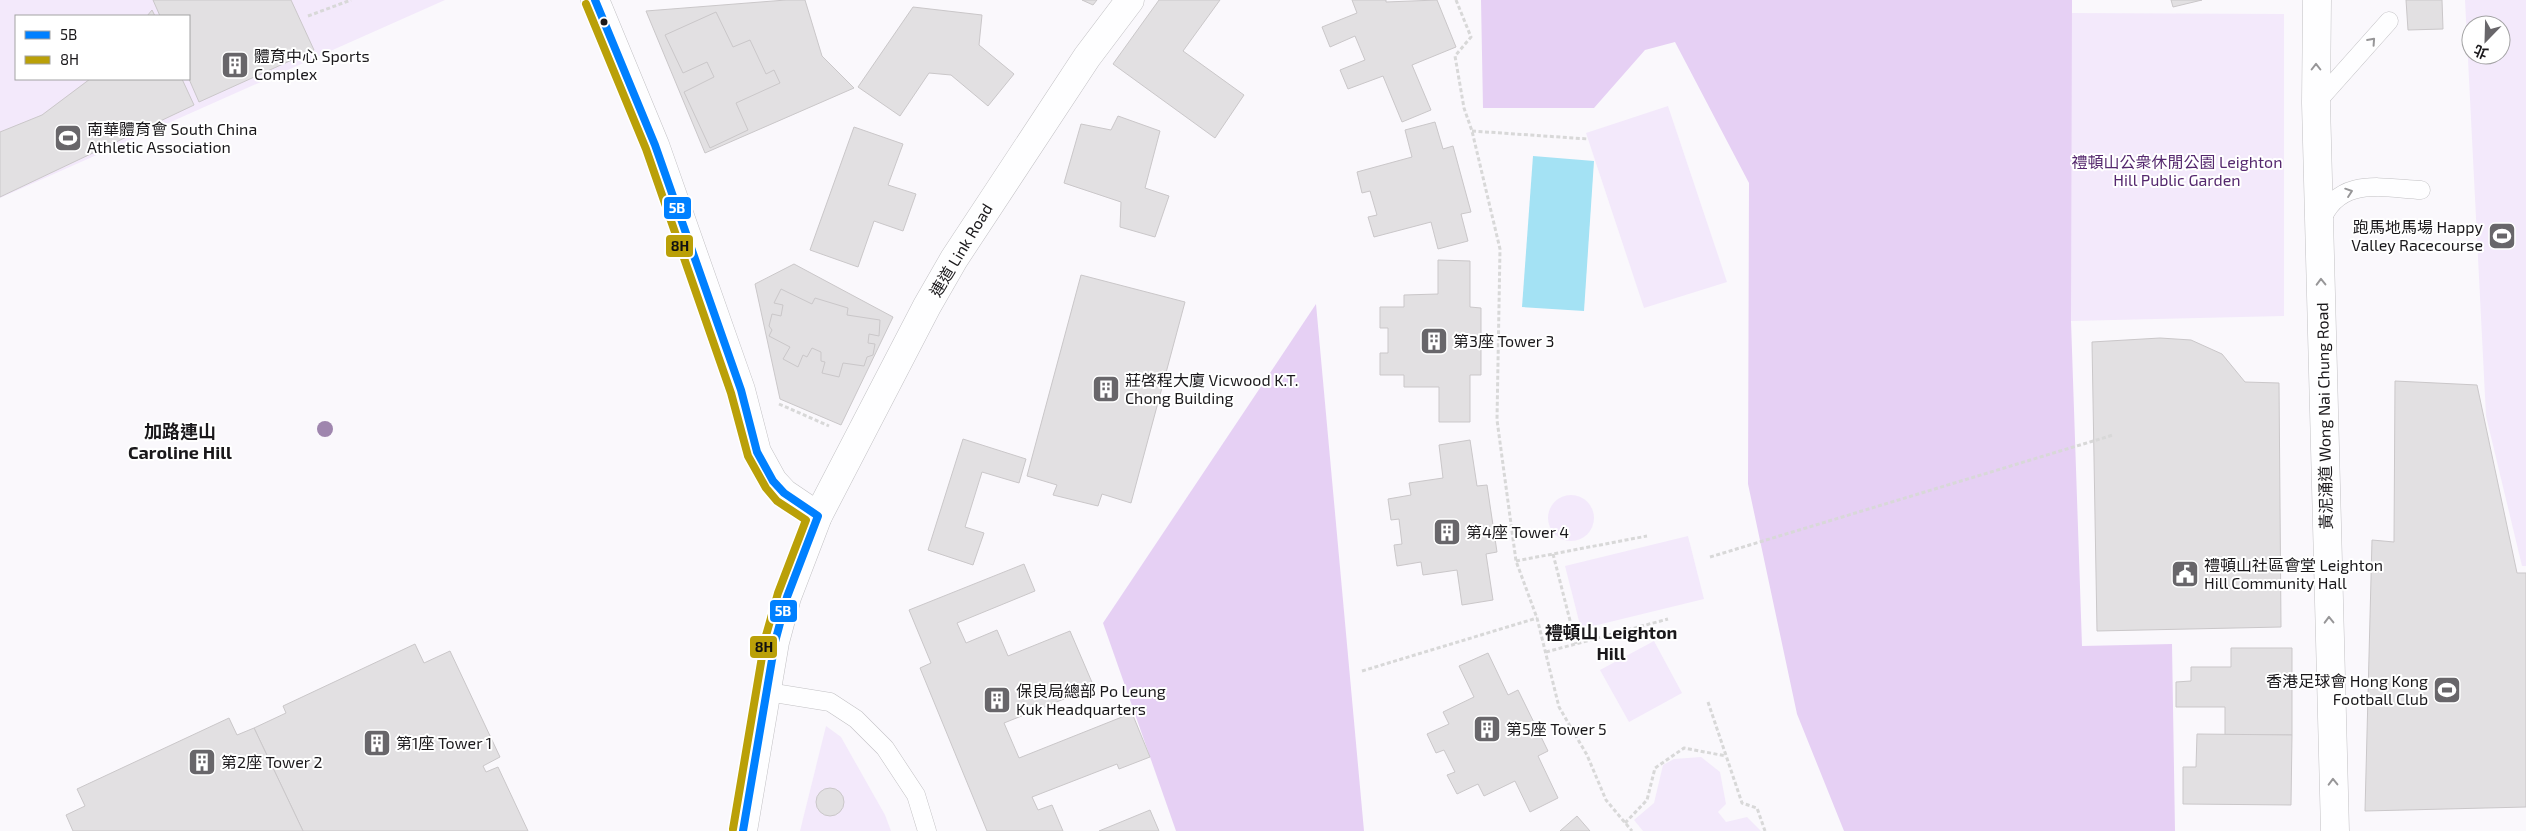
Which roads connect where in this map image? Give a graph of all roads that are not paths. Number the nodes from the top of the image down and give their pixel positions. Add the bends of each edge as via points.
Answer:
1 (595, 0) edge
2 (1130, 0) edge
3 (2317, 0) edge
4 (2390, 21) dead end
5 (2316, 103) junction
6 (2421, 190) dead end
7 (2320, 227) junction
8 (818, 516) junction
9 (768, 692) junction
10 (743, 831) edge
11 (927, 831) edge
12 (2335, 831) edge

1 - 8 street via 655,145 741,390 757,452 773,481 784,493
2 - 8 street, 連道 Link Road via 1087,57 954,259
5 -> 3 street, 黃泥涌道 Wong Nai Chung Road
5 -> 4 lane
5 - 7 street, 黃泥涌道 Wong Nai Chung Road
7 -> 6 lane via 2327,207 2340,195 2364,187
12 -> 7 street, 黃泥涌道 Wong Nai Chung Road
8 - 9 street, 連道 Link Road via 787,597 775,642
9 - 10 street, 連道 Link Road
9 - 11 lane via 830,702 856,719 885,748 916,795

